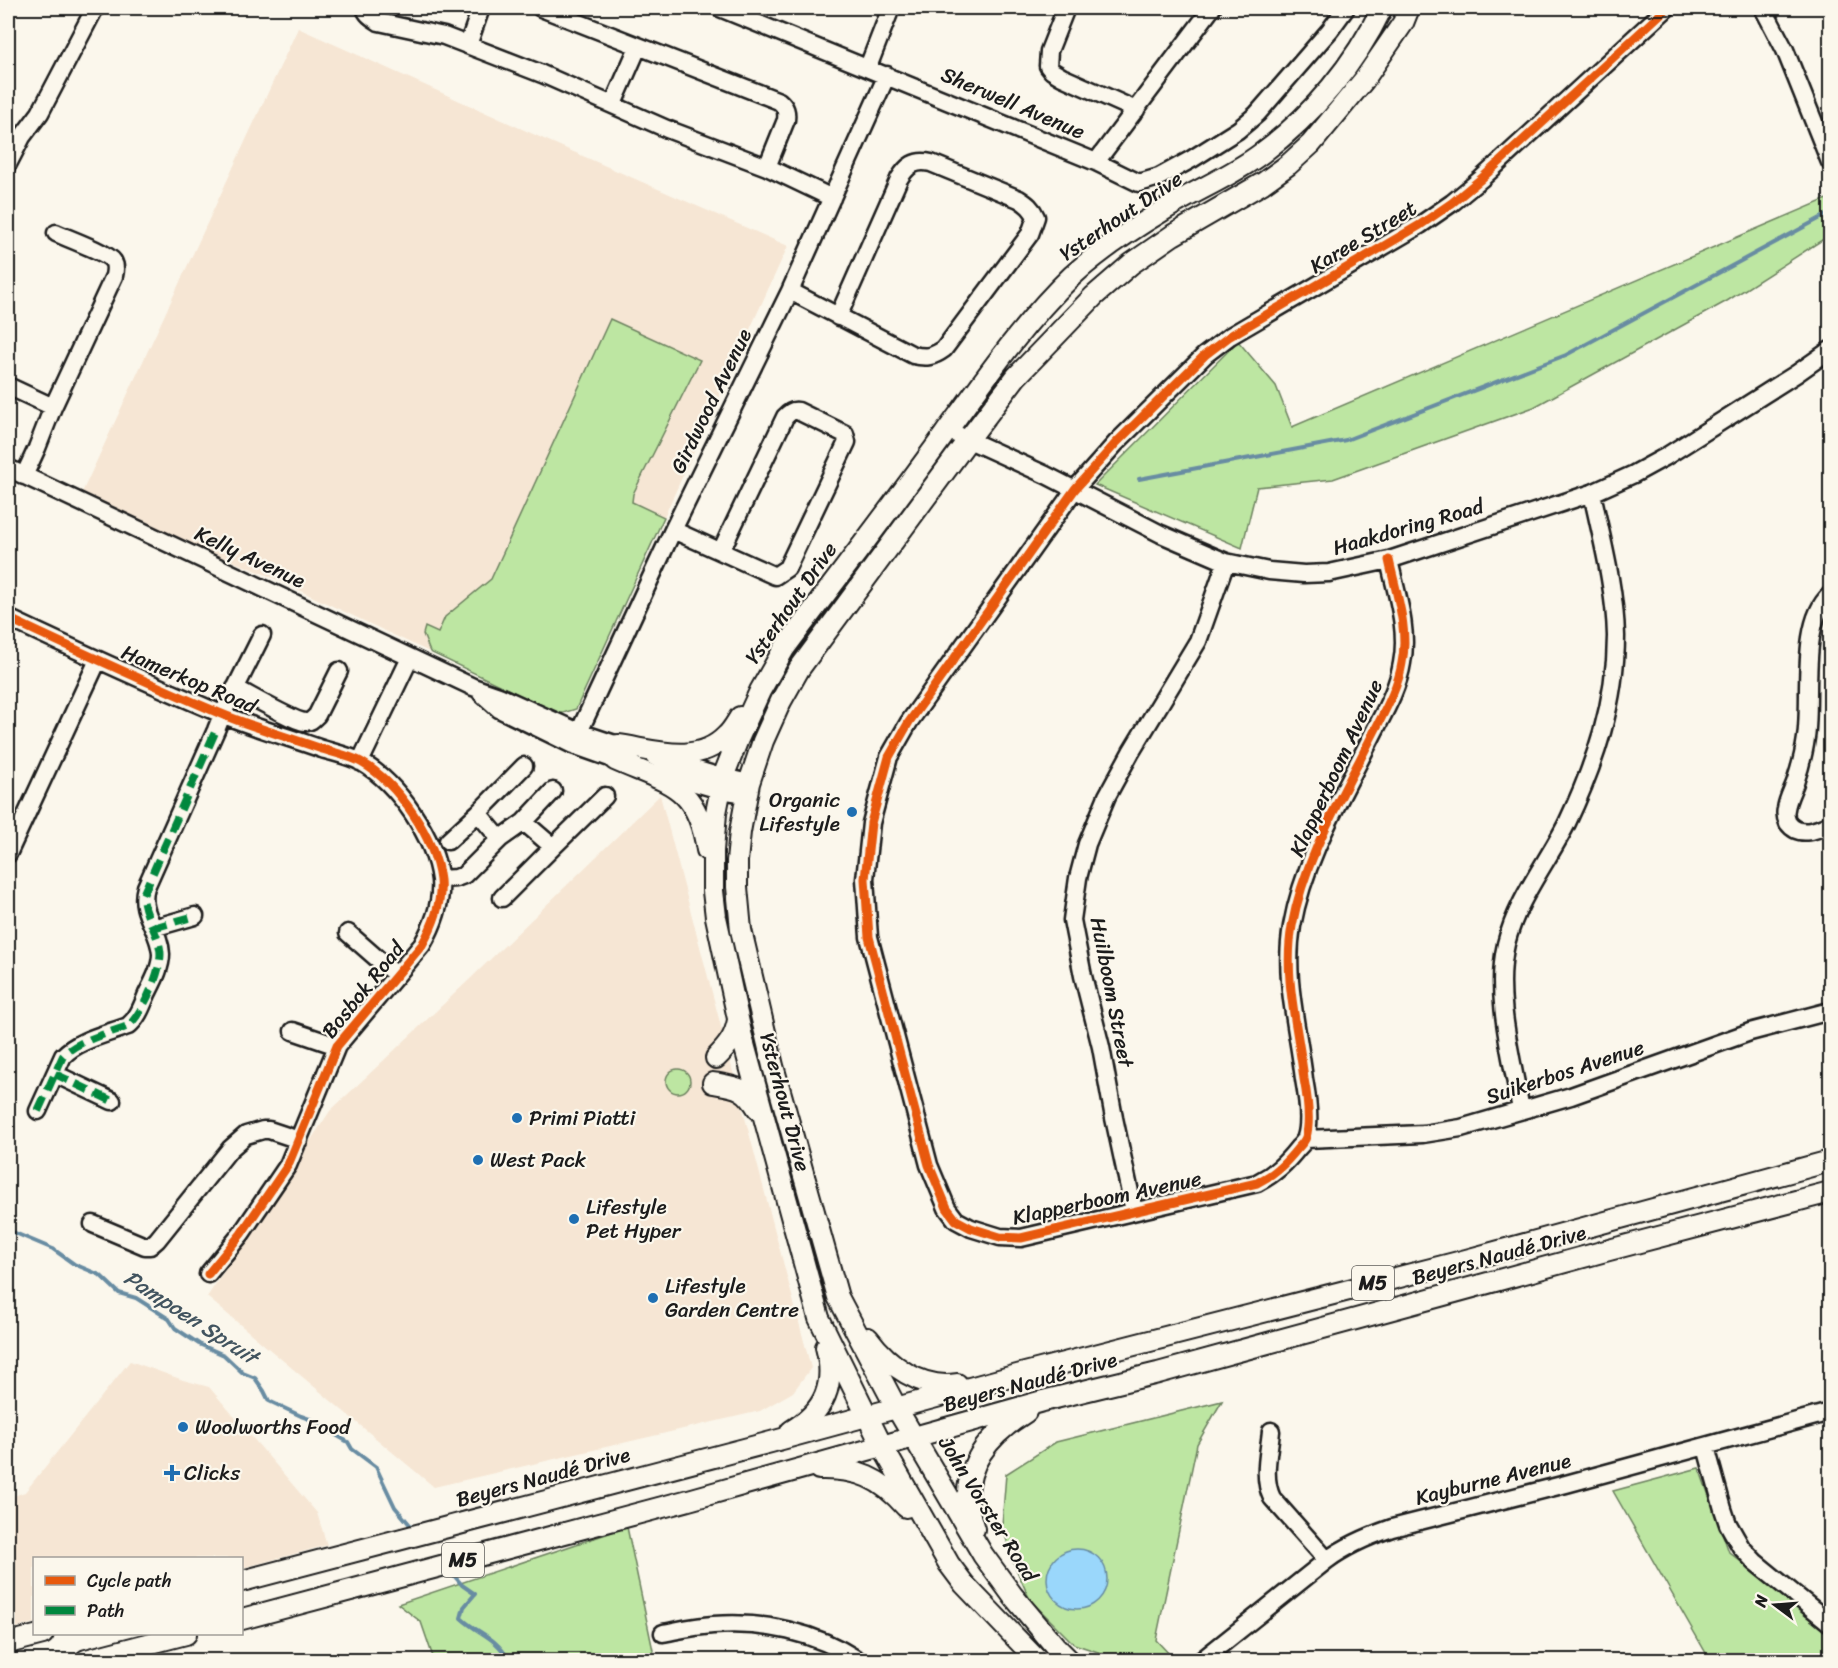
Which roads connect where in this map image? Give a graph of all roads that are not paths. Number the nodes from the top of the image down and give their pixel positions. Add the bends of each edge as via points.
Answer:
1 (95, 8) edge
2 (365, 8) edge
3 (481, 8) edge
4 (541, 8) edge
5 (720, 8) edge
6 (891, 8) edge
7 (899, 8) edge
8 (905, 8) edge
9 (1066, 8) edge
10 (1212, 8) edge
11 (1346, 8) edge
12 (1382, 8) edge
13 (1409, 8) edge
14 (1667, 8) edge
15 (1763, 8) edge
16 (468, 45) junction
17 (638, 47) junction
18 (868, 67) junction
19 (886, 75) junction
20 (613, 104) junction
21 (1136, 110) junction
22 (15, 134) edge
23 (1096, 162) junction
24 (1830, 162) edge
25 (8, 164) edge
26 (767, 167) junction
27 (832, 198) junction
28 (56, 233) dead end
29 (790, 291) junction
30 (838, 317) junction
31 (1830, 350) edge
32 (8, 386) edge
33 (53, 407) junction
34 (947, 430) junction
35 (968, 440) junction
36 (8, 468) edge
37 (24, 476) junction
38 (1075, 489) junction
39 (1592, 493) junction
40 (673, 530) junction
41 (721, 552) junction
42 (1389, 560) junction
43 (1226, 562) junction
44 (1830, 595) edge
45 (8, 618) edge
46 (262, 635) dead end
47 (410, 658) junction
48 (98, 660) junction
49 (339, 671) dead end
50 (235, 688) junction
51 (760, 691) junction
52 (222, 714) junction
53 (576, 739) junction
54 (617, 753) junction
55 (360, 762) junction
56 (524, 766) dead end
57 (721, 784) junction
58 (748, 789) junction
59 (553, 791) dead end
60 (605, 796) dead end
61 (478, 813) junction
62 (524, 822) junction
63 (1830, 824) edge
64 (13, 830) edge
65 (500, 839) junction
66 (448, 841) dead end
67 (553, 847) junction
68 (8, 854) edge
69 (440, 879) junction
70 (713, 891) junction
71 (502, 898) dead end
72 (195, 916) dead end
73 (153, 928) junction
74 (348, 933) dead end
75 (396, 975) junction
76 (1830, 1011) edge
77 (739, 1019) junction
78 (292, 1031) dead end
79 (337, 1046) junction
80 (716, 1058) dead end
81 (55, 1074) junction
82 (713, 1083) dead end
83 (112, 1101) dead end
84 (1521, 1110) junction
85 (38, 1111) dead end
86 (765, 1122) junction
87 (1306, 1139) junction
88 (299, 1140) junction
89 (1830, 1161) edge
90 (1830, 1192) edge
91 (1134, 1210) junction
92 (93, 1224) dead end
93 (208, 1274) dead end
94 (838, 1297) junction
95 (819, 1318) junction
96 (1021, 1374) junction
97 (1043, 1401) junction
98 (896, 1407) junction
99 (1830, 1412) edge
100 (866, 1415) junction
101 (1271, 1431) dead end
102 (914, 1437) junction
103 (771, 1442) junction
104 (882, 1446) junction
105 (1706, 1447) junction
106 (782, 1473) junction
107 (940, 1549) junction
108 (983, 1555) junction
109 (1327, 1560) junction
110 (243, 1581) edge
111 (243, 1619) edge
112 (1830, 1623) edge
113 (663, 1633) dead end
114 (39, 1635) edge
115 (182, 1635) edge
116 (8, 1643) edge
117 (86, 1660) edge
118 (858, 1660) edge
119 (1037, 1660) edge
120 (1069, 1660) edge
121 (1202, 1660) edge

1 - 22 street via 40,113
2 - 16 street via 379,22
3 - 16 street
4 - 17 street
5 - 18 street, Sherwell Avenue
6 - 18 street
7 - 8 street
9 - 21 street via 1049,51 1048,66
10 - 21 street
11 - 23 street, Sherwell Avenue via 1257,114 1184,164 1139,183
12 - 34 main road, Ysterhout Drive via 1348,65 1303,118 1262,153 1164,210 1073,275 1023,329
13 - 35 main road, Ysterhout Drive via 1365,80 1311,144 1263,183 1131,264 1094,296 1016,377
14 - 38 street, Karee Street via 1452,203 1230,336 1205,355
15 - 24 street via 1785,50
16 - 20 street
17 - 20 street
17 - 26 street via 783,105 786,120
18 - 19 street, Sherwell Avenue
19 - 23 street, Sherwell Avenue
19 - 27 street, Girdwood Avenue
20 - 26 street
21 - 23 street
22 - 25 street
26 - 27 street
27 - 29 street, Girdwood Avenue
28 - 33 street via 104,254 115,267
29 - 30 street
29 - 40 street, Girdwood Avenue
30 - 30 street via 899,178 914,163 931,163 1019,199 1033,210 1036,217 1030,234 936,355 913,356
31 - 39 street, Haakdoring Road via 1689,442
32 - 33 street
33 - 37 street
34 - 35 street, Haakdoring Road
34 - 51 main road, Ysterhout Drive via 784,649
35 - 38 street, Haakdoring Road
35 - 58 main road, Ysterhout Drive via 799,669 763,741
36 - 37 street, Kelly Avenue
37 - 47 street, Kelly Avenue
38 - 43 street, Haakdoring Road via 1161,534
38 - 91 street, Klapperboom Avenue via 909,722 889,757 871,823 865,879 869,937 929,1165 956,1220 985,1233 1021,1238
39 - 42 street, Haakdoring Road
39 - 84 street via 1614,609 1613,673 1607,716 1587,777 1522,902 1506,944 1502,985
40 - 41 street
40 - 53 street, Girdwood Avenue
41 - 41 street via 775,576 787,568 847,442 845,434 798,411 788,414
42 - 43 street, Haakdoring Road via 1329,573 1304,574
42 - 87 street, Klapperboom Avenue via 1403,623 1403,663 1386,708 1313,856 1290,940 1290,991 1307,1098
43 - 91 street, Huilboom Street via 1198,641 1107,796 1087,844 1072,920
44 - 63 street via 1812,630 1807,735 1786,807 1788,823 1799,831 1813,831
45 - 48 street, Hamerkop Road
46 - 50 street
47 - 53 street, Kelly Avenue via 474,687 499,709
47 - 55 street
48 - 52 street, Hamerkop Road
48 - 64 street
49 - 50 street via 317,715 306,722
50 - 52 street
51 - 54 main road via 727,735 698,752
51 - 57 main road, Ysterhout Drive
52 - 55 street, Hamerkop Road
52 - 73 street via 146,886 143,901
53 - 54 street, Kelly Avenue
54 - 57 street, Kelly Avenue
54 - 70 main road via 675,787 694,805 704,832
55 - 69 street, Bosbok Road via 391,785 417,819
56 - 61 street
57 - 58 street, Kelly Avenue
57 - 70 main road, Ysterhout Drive
58 - 94 main road, Ysterhout Drive via 737,861 741,930 766,1038
59 - 62 street
60 - 67 street
61 - 65 street
61 - 66 street
62 - 65 street
62 - 67 street
64 - 68 street
65 - 69 street via 464,875
67 - 71 street
69 - 75 street, Bosbok Road via 431,929
70 - 77 main road, Ysterhout Drive
72 - 73 street
73 - 81 street via 160,948 159,966 137,1017 128,1026 72,1048 63,1056
74 - 75 street
75 - 79 street, Bosbok Road
76 - 84 street, Suikerbos Avenue via 1750,1032
77 - 80 main road via 731,1042
77 - 86 main road, Ysterhout Drive
78 - 79 street
79 - 88 street, Bosbok Road
81 - 83 street
81 - 85 street
82 - 86 main road via 744,1090
84 - 87 street, Suikerbos Avenue via 1443,1131
86 - 95 main road, Ysterhout Drive
87 - 91 street, Klapperboom Avenue via 1272,1176 1257,1183
88 - 92 street via 269,1130 246,1135 150,1246
88 - 93 street, Bosbok Road via 276,1185
89 - 96 main road, Beyers Naudé Drive / M5 via 1466,1260
90 - 97 main road, Beyers Naudé Drive / M5
94 - 96 main road via 877,1350 917,1378 950,1385
94 - 98 main road, Ysterhout Drive
95 - 100 main road, Ysterhout Drive
95 - 103 main road via 829,1362 829,1387 811,1417
96 - 98 main road, Beyers Naudé Drive / M5
97 - 102 main road, Beyers Naudé Drive / M5
97 - 108 main road via 994,1434 976,1460 968,1492 969,1515
98 - 100 main road, Beyers Naudé Drive / M5
98 - 102 main road, John Vorster Road
99 - 105 street, Kayburne Avenue
100 - 103 main road, Beyers Naudé Drive / M5
100 - 104 main road, Ysterhout Drive
101 - 109 street via 1268,1489
102 - 104 main road, Beyers Naudé Drive / M5
102 - 108 main road, John Vorster Road
103 - 110 main road, Beyers Naudé Drive / M5
104 - 106 main road, Beyers Naudé Drive / M5
104 - 107 main road
105 - 109 street, Kayburne Avenue via 1392,1528 1358,1541
105 - 112 street via 1728,1524 1741,1547
106 - 107 main road via 837,1468 877,1480 893,1492
106 - 111 main road, Beyers Naudé Drive / M5
107 - 119 main road via 963,1584
108 - 120 main road, John Vorster Road
109 - 121 street, Kayburne Avenue
113 - 118 street via 713,1624 768,1626 834,1646
114 - 116 main road
115 - 117 main road

